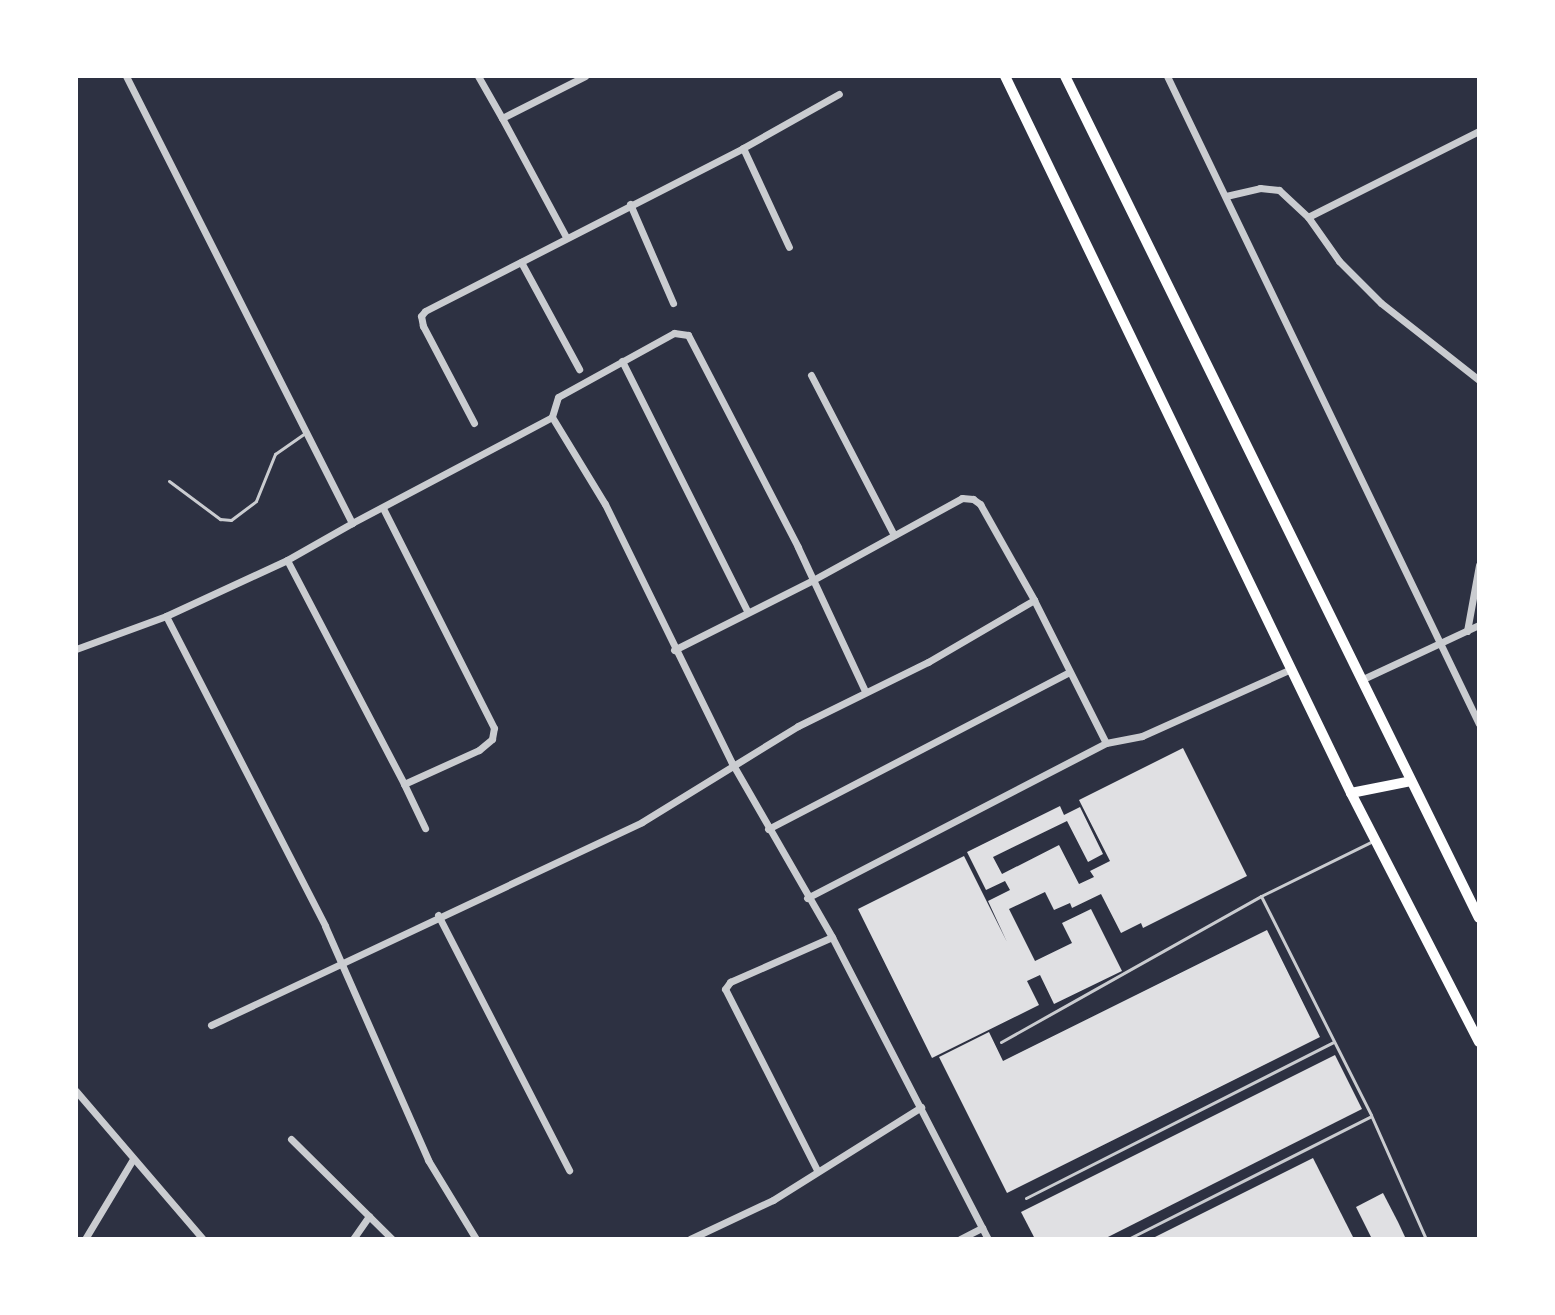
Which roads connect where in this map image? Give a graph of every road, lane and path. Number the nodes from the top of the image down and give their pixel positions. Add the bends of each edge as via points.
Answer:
1 (126, 76) edge
2 (478, 76) edge
3 (585, 76) edge
4 (1005, 76) edge
5 (1065, 76) edge
6 (1167, 76) edge
7 (839, 94) dead end
8 (502, 118) junction
9 (1479, 131) edge
10 (743, 148) junction
11 (1226, 196) junction
12 (630, 204) junction
13 (1308, 217) junction
14 (566, 237) junction
15 (789, 247) dead end
16 (521, 262) junction
17 (673, 303) dead end
18 (622, 361) junction
19 (579, 369) dead end
20 (811, 375) dead end
21 (1479, 380) edge
22 (552, 417) junction
23 (474, 423) dead end
24 (306, 432) junction
25 (169, 481) dead end
26 (383, 508) junction
27 (352, 523) junction
28 (894, 535) junction
29 (287, 560) junction
30 (1479, 565) edge
31 (813, 580) junction
32 (1034, 600) junction
33 (747, 611) junction
34 (166, 616) junction
35 (1479, 625) edge
36 (1467, 631) junction
37 (1441, 643) junction
38 (76, 649) edge
39 (674, 650) junction
40 (1291, 669) junction
41 (1069, 672) junction
42 (1363, 679) junction
43 (865, 691) junction
44 (1479, 724) edge
45 (1106, 743) junction
46 (732, 763) junction
47 (1411, 781) junction
48 (404, 784) junction
49 (1351, 793) junction
50 (425, 828) dead end
51 (768, 829) junction
52 (1376, 840) junction
53 (1261, 896) junction
54 (807, 898) junction
55 (438, 915) junction
56 (1479, 918) edge
57 (832, 937) junction
58 (342, 962) junction
59 (211, 1025) dead end
60 (1001, 1042) dead end
61 (1334, 1042) junction
62 (1479, 1042) edge
63 (76, 1091) edge
64 (921, 1107) junction
65 (1371, 1115) junction
66 (291, 1139) dead end
67 (133, 1159) junction
68 (569, 1170) dead end
69 (817, 1170) junction
70 (1026, 1198) dead end
71 (369, 1216) junction
72 (982, 1228) junction
73 (200, 1238) edge
74 (85, 1239) edge
75 (353, 1239) edge
76 (392, 1239) edge
77 (476, 1239) edge
78 (690, 1239) edge
79 (960, 1239) edge
80 (988, 1239) edge
81 (1128, 1239) edge
82 (1426, 1239) edge

1 - 24 street
2 - 8 street
3 - 8 street
4 - 40 main road
5 - 42 main road
6 - 11 street
7 - 10 street
8 - 14 street
9 - 13 street
10 - 12 street
10 - 15 street
11 - 13 street via 1274,187
11 - 37 street
12 - 14 street
12 - 17 street
13 - 21 street via 1339,261 1381,303
14 - 16 street
16 - 19 street
16 - 23 street via 421,316
18 - 22 street via 558,397
18 - 31 street via 674,333 688,335
18 - 33 street
20 - 28 street
22 - 26 street
22 - 39 street via 605,504
24 - 25 lane via 275,454 256,501 231,520 220,519
24 - 27 street
26 - 27 street
26 - 48 street via 494,728 492,739 479,750
27 - 29 street
28 - 31 street
28 - 32 street via 962,498 973,499
29 - 34 street
29 - 48 street
30 - 36 street
31 - 33 street
31 - 43 street
32 - 41 street
32 - 43 street via 928,662
33 - 39 street
34 - 38 street
34 - 58 street
35 - 36 street
36 - 37 street
37 - 42 street
37 - 44 street
39 - 46 street
40 - 45 street via 1142,736
40 - 49 main road
41 - 45 street
41 - 51 street
42 - 47 main road
43 - 46 street
45 - 54 street
46 - 51 street
46 - 55 street via 642,822
47 - 49 main road
47 - 56 main road
48 - 50 street
49 - 52 main road
51 - 54 street
52 - 53 lane
52 - 62 main road
53 - 60 lane
53 - 61 lane
54 - 57 street
55 - 58 street
55 - 68 street
57 - 64 street
57 - 69 street via 730,982 725,989
58 - 59 street
58 - 77 street via 428,1160
61 - 65 lane
61 - 70 lane
63 - 67 street
64 - 69 street
64 - 72 street
65 - 81 lane
65 - 82 lane
66 - 71 street
67 - 73 street
67 - 74 street
69 - 78 street via 773,1200
71 - 75 street
71 - 76 street
72 - 79 street
72 - 80 street

